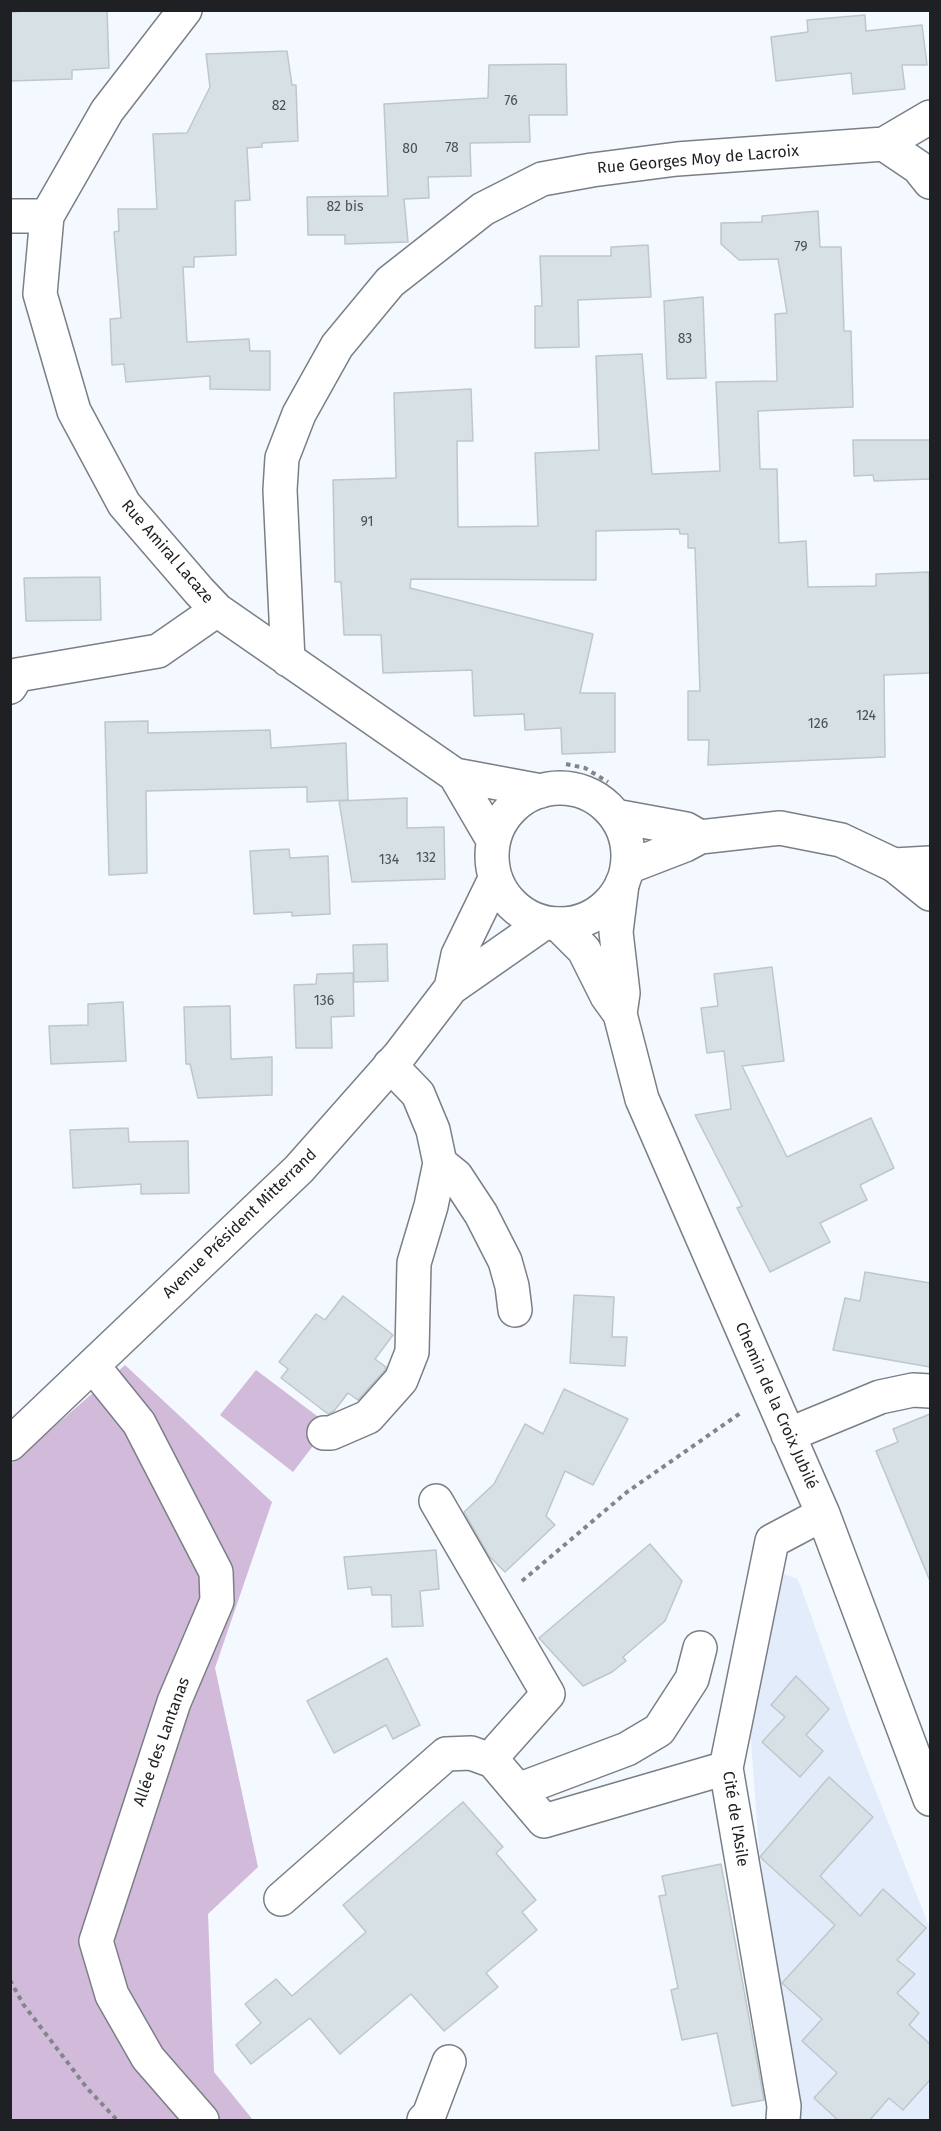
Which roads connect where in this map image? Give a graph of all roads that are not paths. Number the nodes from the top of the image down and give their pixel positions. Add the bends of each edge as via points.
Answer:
1 (185, 10) edge
2 (930, 117) edge
3 (884, 144) junction
4 (930, 182) edge
5 (10, 216) edge
6 (47, 216) junction
7 (217, 610) junction
8 (288, 660) junction
9 (10, 687) edge
10 (454, 775) junction
11 (548, 778) junction
12 (615, 800) junction
13 (700, 837) junction
14 (493, 840) junction
15 (930, 863) edge
16 (894, 865) junction
17 (625, 875) junction
18 (495, 879) junction
19 (930, 894) edge
20 (551, 924) junction
21 (451, 988) junction
22 (620, 1014) junction
23 (390, 1065) junction
24 (440, 1163) junction
25 (515, 1310) dead end
26 (93, 1366) junction
27 (930, 1390) edge
28 (324, 1433) dead end
29 (788, 1435) junction
30 (10, 1444) edge
31 (436, 1502) dead end
32 (824, 1514) junction
33 (700, 1648) dead end
34 (493, 1761) junction
35 (726, 1768) junction
36 (518, 1790) junction
37 (930, 1799) edge
38 (280, 1899) dead end
39 (449, 2062) dead end
40 (202, 2121) edge
41 (424, 2121) edge
42 (783, 2121) edge

1 - 6 street, Rue Amiral Lacaze via 107,111
2 - 3 street
3 - 4 street via 918,167
3 - 8 street, Rue Georges Moy de Lacroix via 676,159 542,179 483,209 390,282 338,346 299,414 282,458
5 - 6 street
6 - 7 street, Rue Amiral Lacaze via 40,294 74,411 124,504
7 - 8 street, Rue Amiral Lacaze
7 - 9 street via 158,651 17,675
8 - 10 street, Rue Amiral Lacaze
10 - 11 street, Rue Amiral Lacaze
10 - 14 street, Rue Amiral Lacaze
11 - 12 street via 561,788 582,791 601,801
11 - 14 street via 503,818
12 - 13 street
12 - 17 street via 628,849
13 - 16 street via 780,828 841,840
13 - 17 street
14 - 18 street
15 - 16 street
16 - 19 street
17 - 20 street via 612,901 597,914 578,922
17 - 22 street, Chemin de la Croix Jubilé via 616,932 623,993
18 - 20 street via 514,907
18 - 21 street, Avenue Président Mitterrand via 458,955
20 - 21 street, Avenue Président Mitterrand
20 - 22 street, Chemin de la Croix Jubilé via 584,950
21 - 23 street, Avenue Président Mitterrand
22 - 29 street, Chemin de la Croix Jubilé via 642,1099
23 - 24 street via 418,1094 433,1130
23 - 26 street, Avenue Président Mitterrand via 299,1169
24 - 25 street via 456,1176 505,1261
24 - 28 street via 414,1263 412,1352 401,1380 368,1417
26 - 30 street, Avenue Président Mitterrand
26 - 40 street, Allée des Lantanas via 139,1424 216,1572 217,1601 174,1702 96,1941 112,1995 148,2058
27 - 29 street via 880,1397
29 - 32 street, Chemin de la Croix Jubilé
31 - 34 street via 548,1694
32 - 35 street, Cité de l'Asile via 772,1541
32 - 37 street, Chemin de la Croix Jubilé
33 - 36 street via 692,1679 659,1730 627,1749
34 - 36 street
34 - 38 street via 471,1753 446,1754
35 - 36 street via 544,1821
35 - 42 street, Cité de l'Asile via 784,2106
39 - 41 street

